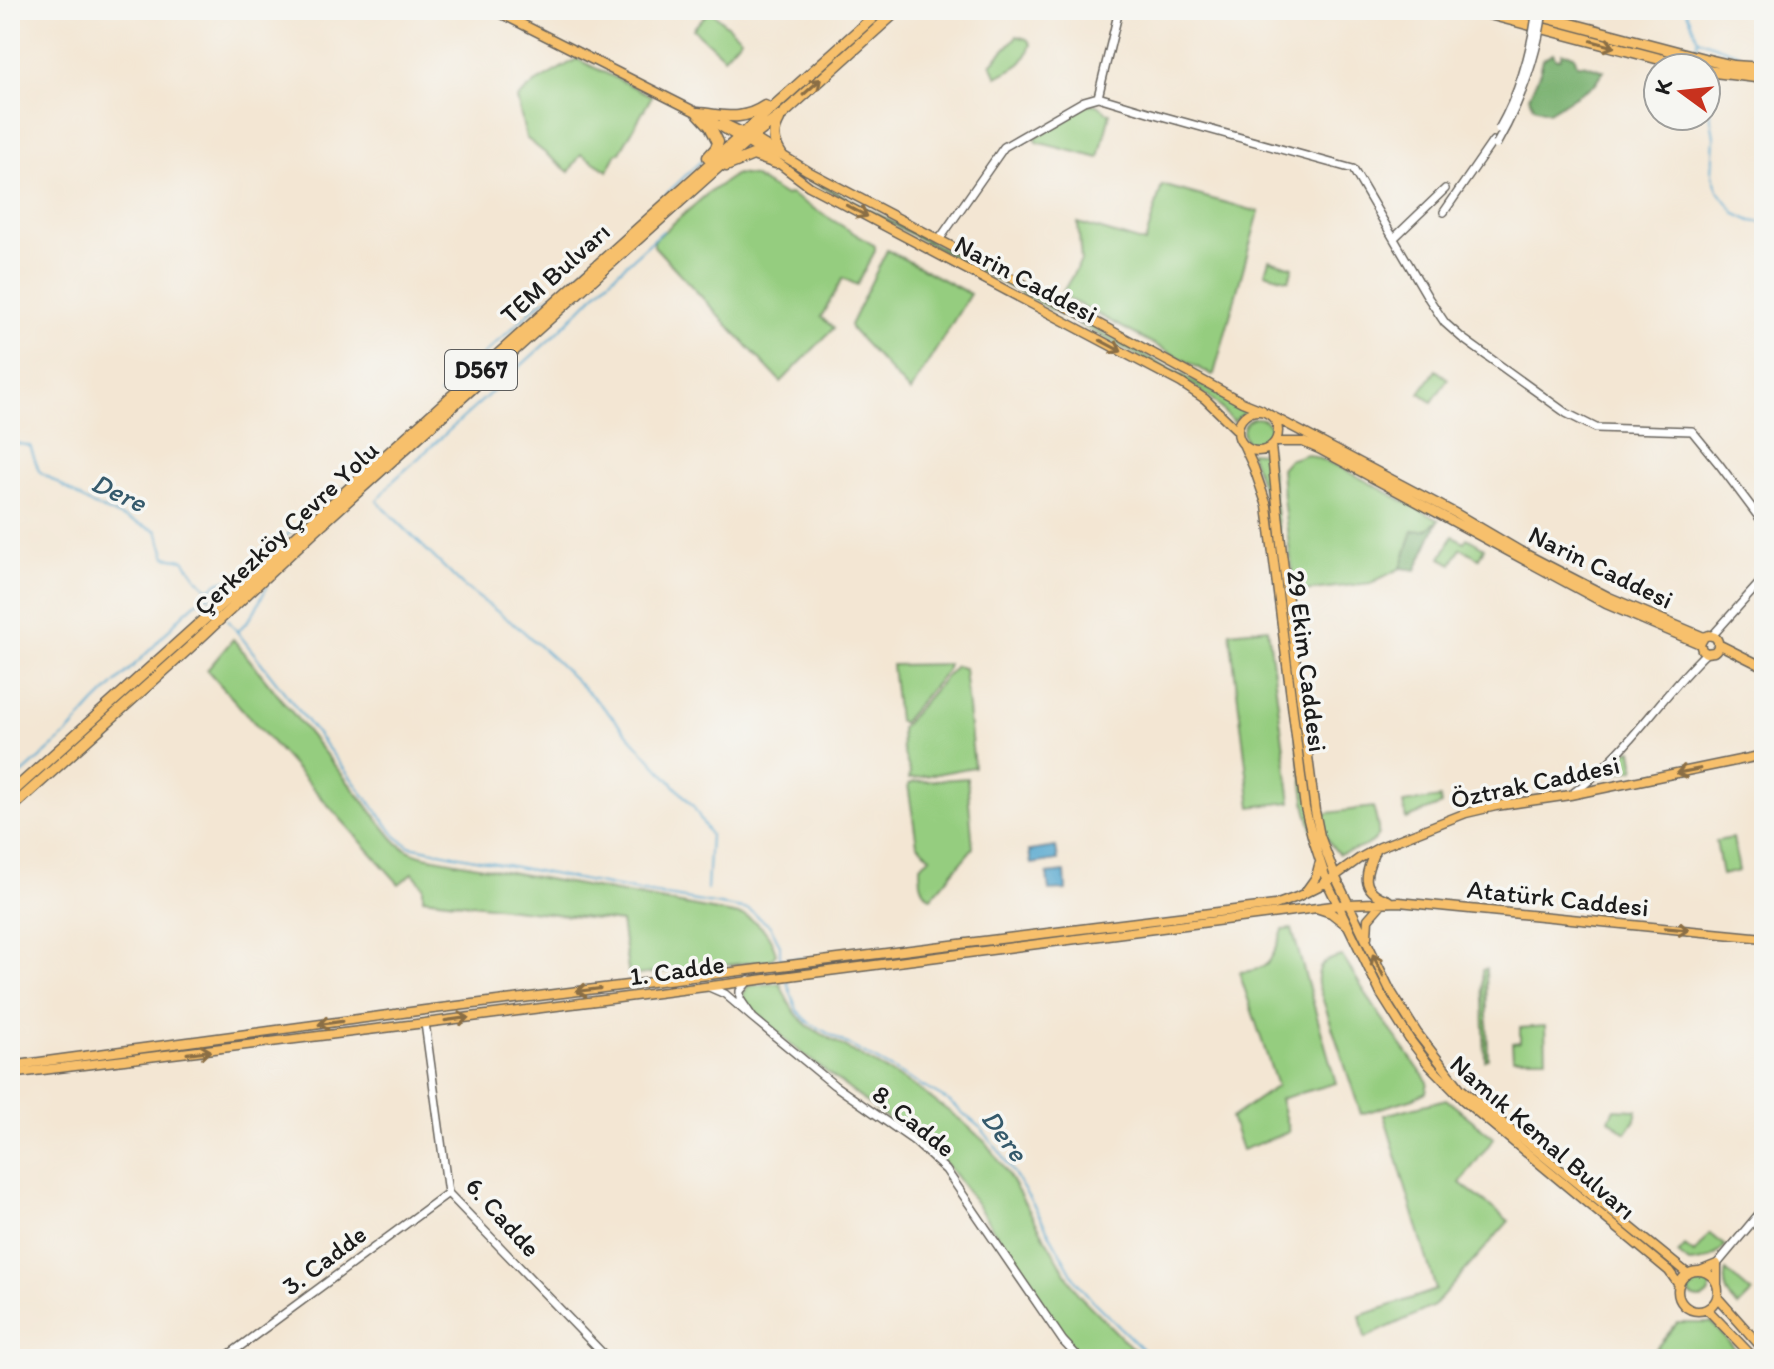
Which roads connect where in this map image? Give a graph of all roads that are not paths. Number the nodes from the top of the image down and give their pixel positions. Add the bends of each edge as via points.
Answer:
1 (494, 10) edge
2 (881, 10) edge
3 (898, 10) edge
4 (1119, 10) edge
5 (1474, 10) edge
6 (1518, 10) edge
7 (1540, 10) edge
8 (1642, 55) edge
9 (1764, 68) edge
10 (1722, 73) edge
11 (1764, 78) edge
12 (802, 81) junction
13 (1098, 97) junction
14 (698, 113) junction
15 (783, 114) junction
16 (745, 137) junction
17 (1494, 143) junction
18 (778, 159) junction
19 (810, 171) junction
20 (707, 177) junction
21 (690, 181) junction
22 (805, 183) junction
23 (1445, 189) dead end
24 (1394, 238) junction
25 (939, 240) junction
26 (592, 280) joint
27 (1262, 410) junction
28 (1272, 416) junction
29 (1237, 430) junction
30 (1273, 444) junction
31 (1244, 446) junction
32 (1764, 524) edge
33 (1764, 578) edge
34 (227, 605) junction
35 (185, 644) junction
36 (1709, 644) junction
37 (1764, 667) edge
38 (1764, 755) edge
39 (12, 790) edge
40 (1570, 795) junction
41 (10, 809) edge
42 (1375, 850) junction
43 (1326, 851) junction
44 (1360, 858) junction
45 (1320, 860) junction
46 (1331, 879) junction
47 (1304, 894) junction
48 (1399, 902) junction
49 (1382, 903) junction
50 (1343, 904) junction
51 (1314, 908) junction
52 (1349, 928) junction
53 (1764, 938) edge
54 (1367, 942) junction
55 (749, 980) junction
56 (707, 986) junction
57 (1395, 1009) junction
58 (753, 1018) junction
59 (425, 1023) junction
60 (10, 1066) edge
61 (10, 1074) edge
62 (1445, 1076) junction
63 (448, 1193) junction
64 (1764, 1208) edge
65 (1717, 1264) junction
66 (1699, 1271) junction
67 (1688, 1274) junction
68 (1679, 1285) junction
69 (1717, 1285) junction
70 (1717, 1297) junction
71 (1707, 1309) junction
72 (1764, 1350) edge
73 (223, 1359) edge
74 (608, 1359) edge
75 (1080, 1359) edge
76 (1755, 1359) edge

1 - 14 main road
2 - 12 highway, D567
15 -> 3 highway, D567
4 - 13 street
5 -> 8 highway
6 - 9 highway via 1704,59
7 - 17 street, bridge via 1523,90
10 - 11 highway
12 - 14 highway via 754,113
12 - 16 highway, D567
13 - 24 street via 1353,169
13 - 25 street via 1004,147
14 - 16 main road
14 - 21 highway via 718,142
15 - 16 highway, D567
15 - 18 highway via 773,133
16 - 18 main road
16 - 20 highway, TEM Bulvarı / D567
16 - 21 highway, TEM Bulvarı / D567
17 - 17 street via 1444,212 1478,171
18 - 19 main road, Narin Caddesi
18 - 20 highway via 753,155
18 - 22 main road, Narin Caddesi
19 - 22 street
19 - 25 main road, Narin Caddesi
20 - 26 highway, TEM Bulvarı / D567
21 - 34 highway, TEM Bulvarı / D567
22 -> 29 main road, Narin Caddesi via 1181,383
23 - 24 street
24 - 32 street via 1445,323 1462,338 1566,413 1596,428 1692,431
25 - 27 main road, Narin Caddesi
26 - 34 highway, Çerkezköy Çevre Yolu / D567
27 - 28 main road
27 - 29 main road via 1245,414
28 - 30 main road via 1278,425
28 - 36 main road, Narin Caddesi via 1596,590
29 - 31 main road
30 - 31 main road via 1260,451
30 - 36 main road, Narin Caddesi via 1303,442 1319,449 1606,604
30 - 43 main road, 29 Ekim Caddesi via 1313,798
31 - 45 main road, 29 Ekim Caddesi via 1267,506 1305,808
33 - 36 street
34 - 35 highway, Çerkezköy Çevre Yolu / D567
35 - 39 highway, Çerkezköy Çevre Yolu / D567
35 - 41 highway, Çerkezköy Çevre Yolu / D567
36 - 37 main road
36 - 40 street via 1614,758
38 -> 40 main road, Öztrak Caddesi
40 - 42 main road, Öztrak Caddesi via 1466,813
42 - 44 main road, Öztrak Caddesi
42 - 48 main road via 1366,875 1369,887 1379,897
43 - 44 main road via 1339,863
43 - 46 main road, 29 Ekim Caddesi
44 - 46 main road, Öztrak Caddesi
45 - 46 main road, 29 Ekim Caddesi
45 - 47 main road
46 - 47 main road, 1. Cadde
46 - 50 main road, Namık Kemal Bulvarı
47 -> 60 main road, 1. Cadde via 1250,909
48 - 49 main road, Atatürk Caddesi
48 -> 53 main road, Atatürk Caddesi
49 - 50 main road, Atatürk Caddesi
49 - 54 main road via 1368,919
50 - 51 main road, 1. Cadde
50 - 52 main road, Namık Kemal Bulvarı
50 - 54 main road, Namık Kemal Bulvarı
51 - 52 main road via 1338,917
51 - 55 main road, 1. Cadde
52 - 57 main road, Namık Kemal Bulvarı
57 -> 54 main road, Namık Kemal Bulvarı
55 - 56 main road, 1. Cadde
55 - 58 street via 740,999
56 - 58 street, 8. Cadde
59 -> 56 main road, 1. Cadde
57 - 62 main road, Namık Kemal Bulvarı via 1410,1040
58 - 75 street, 8. Cadde via 946,1170
61 -> 59 main road, 1. Cadde
59 - 63 street, 6. Cadde
62 - 67 main road, Namık Kemal Bulvarı
62 - 68 main road, Namık Kemal Bulvarı via 1463,1100 1641,1247
63 - 73 street, 3. Cadde
63 - 74 street, 6. Cadde
64 - 65 street
65 - 66 main road
65 - 69 main road
66 - 67 main road
66 - 69 main road
67 - 68 main road
68 - 71 main road via 1688,1308
69 - 70 main road
70 - 71 main road
70 - 72 main road
71 - 76 main road

